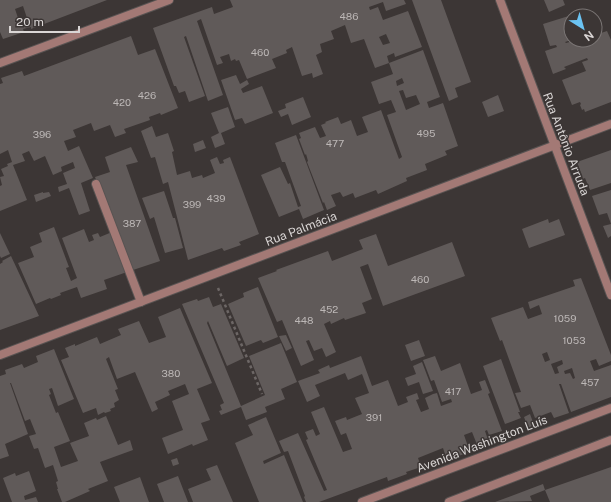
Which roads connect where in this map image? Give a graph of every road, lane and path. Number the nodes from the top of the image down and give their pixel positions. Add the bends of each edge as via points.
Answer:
1 (169, 0) edge
2 (500, 0) edge
3 (0, 63) edge
4 (611, 124) edge
5 (554, 146) junction
6 (96, 184) dead end
7 (213, 275) junction
8 (611, 295) edge
9 (141, 302) junction
10 (0, 355) edge
11 (262, 394) dead end
12 (611, 408) edge
13 (611, 440) edge
14 (372, 500) edge
15 (362, 502) edge
16 (449, 502) edge

1 - 3 street
2 - 5 street, Rua Antônio Arruda
4 - 5 street, Rua Palmácia
5 - 7 street, Rua Palmácia
5 - 8 street, Rua Antônio Arruda
6 - 9 street
7 - 9 street, Rua Palmácia
7 - 11 path
9 - 10 street, Rua Palmácia
12 - 14 street, Avenida Washington Luís
13 - 16 street
14 - 15 street, Avenida Washington Luís

